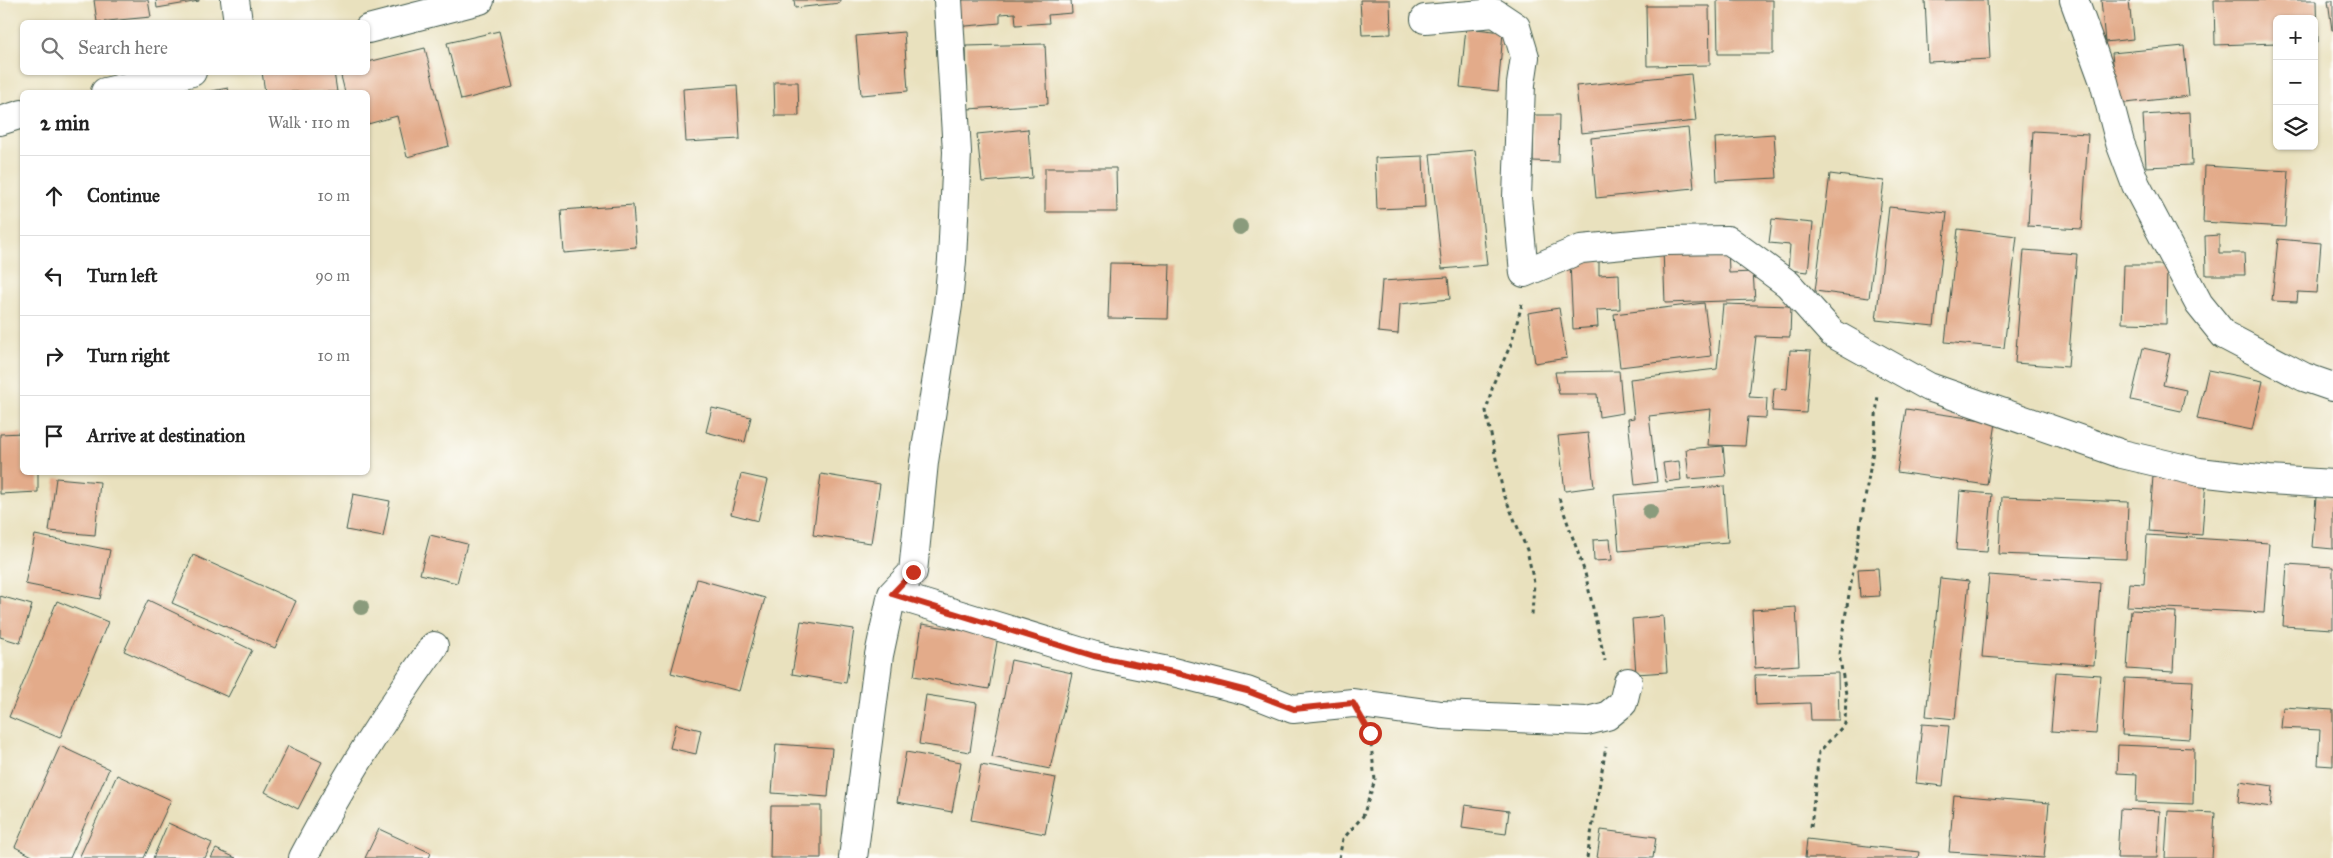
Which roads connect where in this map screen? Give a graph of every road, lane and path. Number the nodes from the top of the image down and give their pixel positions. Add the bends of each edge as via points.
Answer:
1 (235, 0) edge
2 (480, 0) edge
3 (948, 0) edge
4 (2074, 0) edge
5 (1425, 19) dead end
6 (238, 20) edge
7 (370, 28) edge
8 (179, 75) edge
9 (114, 90) edge
10 (20, 115) edge
11 (0, 121) edge
12 (1524, 273) junction
13 (1881, 361) junction
14 (2333, 387) edge
15 (2333, 484) edge
16 (1559, 498) dead end
17 (892, 594) junction
18 (1532, 615) dead end
19 (434, 646) dead end
20 (1606, 664) dead end
21 (1628, 682) dead end
22 (1353, 703) junction
23 (1608, 716) junction
24 (1811, 827) dead end
25 (303, 858) edge
26 (853, 858) edge
27 (1339, 858) edge
28 (1586, 858) edge

1 - 6 street
2 - 7 street
3 - 17 street via 957,152 952,260 924,462 913,572
4 - 14 street via 2136,185 2199,304 2224,335 2304,376
5 - 12 street via 1494,14 1516,27 1524,57 1517,198
8 - 9 street
10 - 11 street
12 - 13 street via 1581,249 1666,241 1728,240 1788,284 1832,333
12 - 18 path via 1522,308 1486,411 1503,492 1527,550 1534,583
13 - 15 street via 1928,387 2122,454 2199,472
13 - 24 path via 1873,451 1839,654 1846,694 1845,724 1819,752
16 - 20 path via 1585,573
17 - 22 street via 1094,656 1247,691 1294,709
17 - 26 street via 879,655
19 - 25 street via 401,693
21 - 23 street via 1624,703
22 - 23 street via 1450,716 1587,721
22 - 27 path via 1370,733 1375,780 1362,816 1343,839
23 - 28 path via 1606,756

